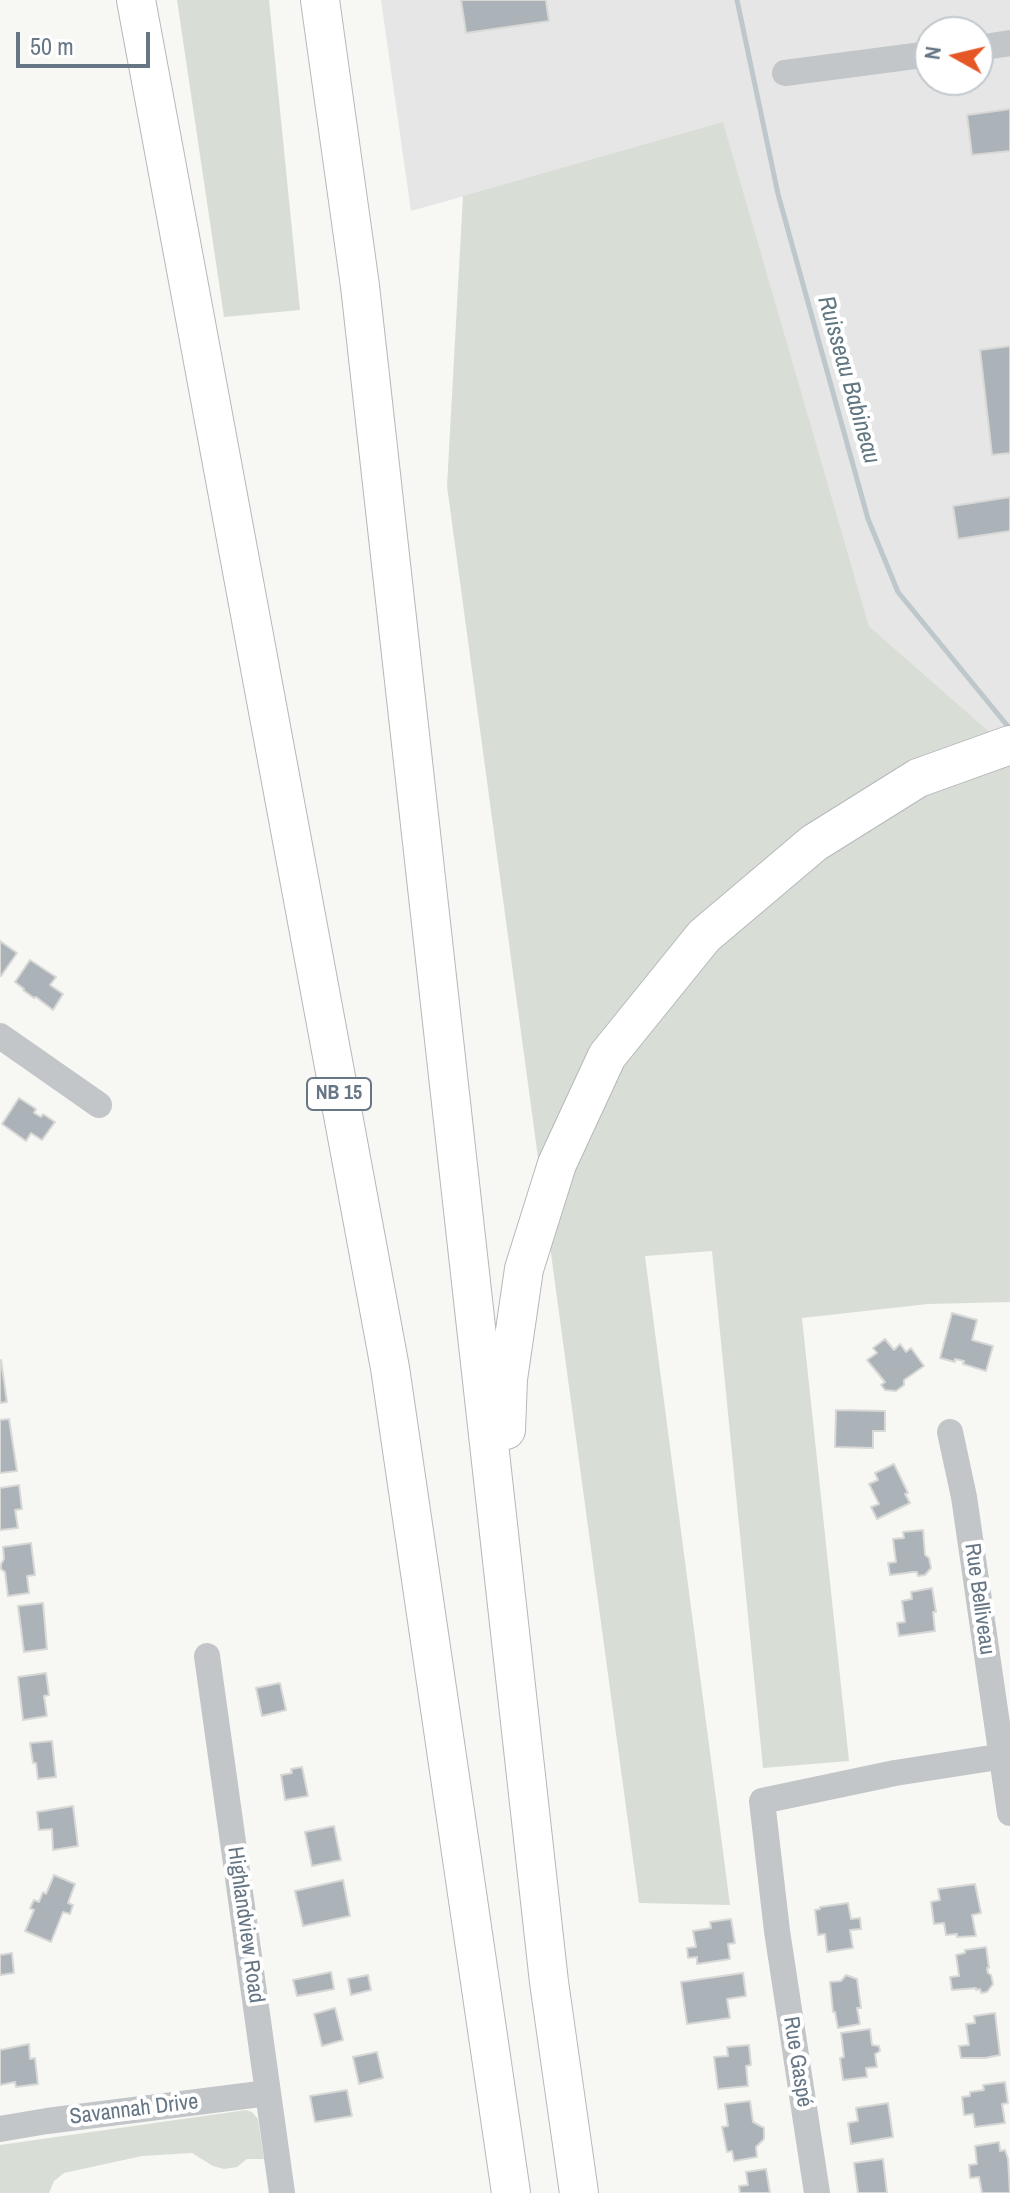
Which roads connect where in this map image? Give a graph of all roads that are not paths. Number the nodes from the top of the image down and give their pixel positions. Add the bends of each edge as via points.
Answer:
1 (136, 0) edge
2 (320, 0) edge
3 (914, 56) edge
4 (785, 73) dead end
5 (1010, 745) edge
6 (0, 1036) edge
7 (99, 1105) dead end
8 (950, 1432) dead end
9 (501, 1552) junction
10 (207, 1656) dead end
11 (1006, 1756) edge
12 (1010, 1813) edge
13 (268, 2093) junction
14 (0, 2129) edge
15 (282, 2193) edge
16 (511, 2193) edge
17 (579, 2193) edge
18 (817, 2193) edge

1 - 16 highway, NB 15 via 390,1368
2 - 9 highway via 360,286
3 - 4 street
5 - 9 highway via 918,778 814,843 704,936 607,1056 557,1164 524,1269 508,1379
6 - 7 street
8 - 11 street, Rue Belliveau
9 - 17 highway via 549,1982
10 - 13 street, Highlandview Road
11 - 12 street, Rue Belliveau
11 - 18 street, Rue Gaspé via 762,1801
13 - 14 street, Savannah Drive
13 - 15 street, Highlandview Road

